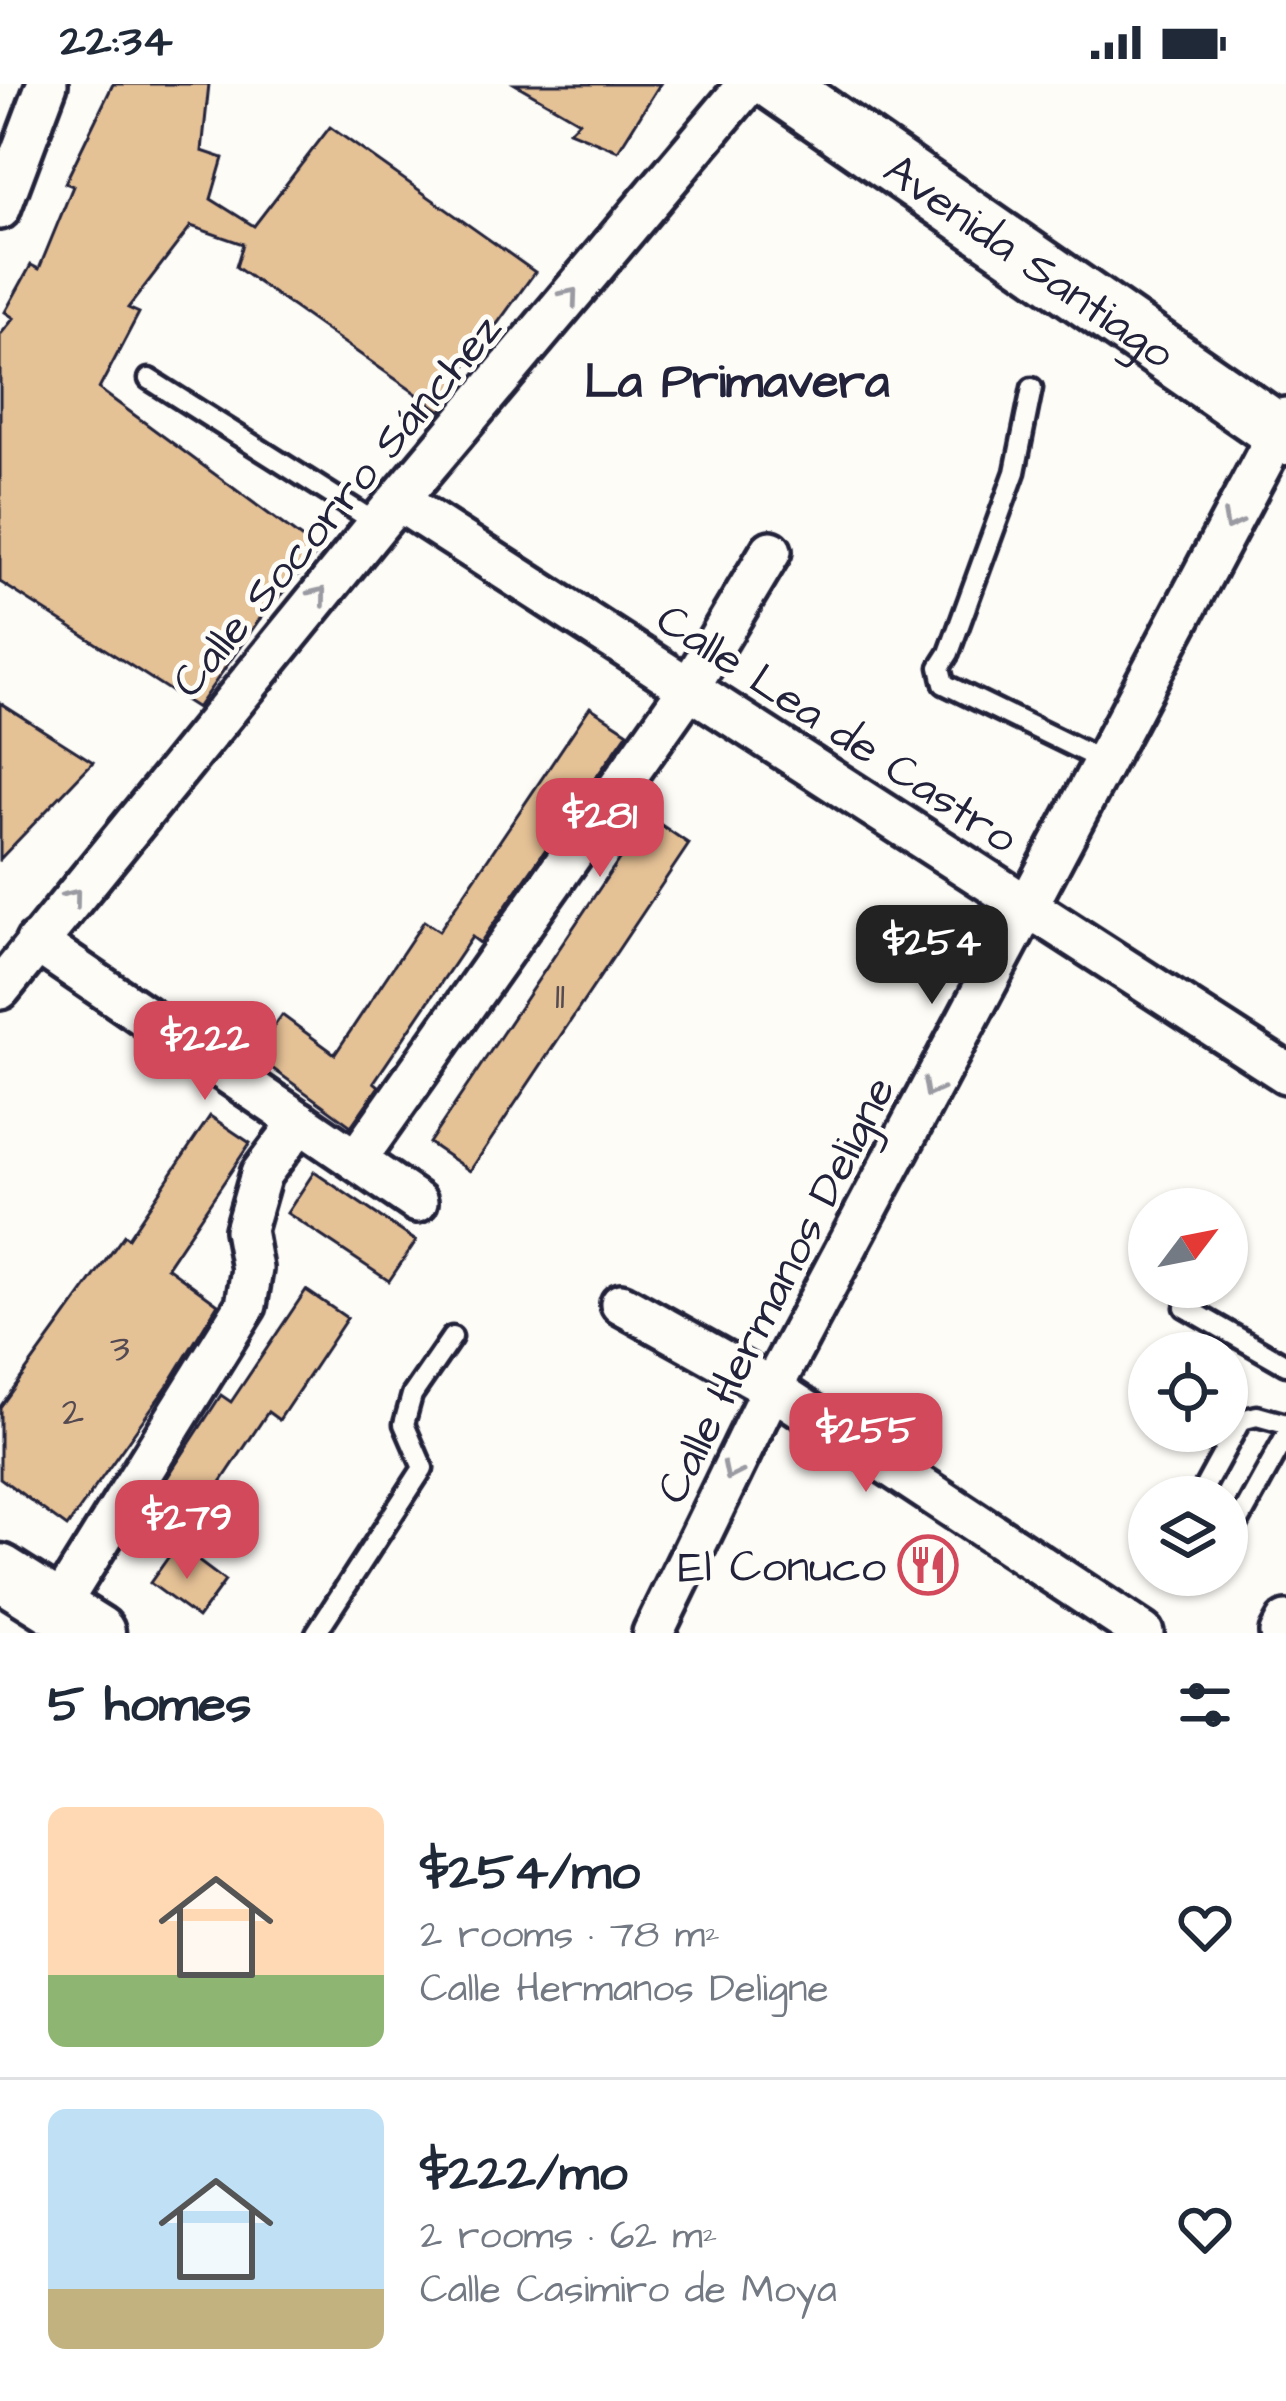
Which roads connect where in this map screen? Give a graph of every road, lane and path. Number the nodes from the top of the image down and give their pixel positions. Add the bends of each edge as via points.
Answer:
1 (47, 84) edge
2 (748, 84) edge
3 (776, 84) edge
4 (0, 209) edge
5 (149, 379) dead end
6 (1032, 388) dead end
7 (1284, 429) edge
8 (388, 512) junction
9 (771, 551) dead end
10 (689, 688) junction
11 (1105, 762) junction
12 (1028, 906) junction
13 (36, 942) junction
14 (0, 989) edge
15 (1286, 1073) edge
16 (300, 1122) junction
17 (356, 1160) junction
18 (417, 1202) dead end
19 (621, 1304) dead end
20 (1188, 1308) edge
21 (452, 1337) dead end
22 (1286, 1366) edge
23 (772, 1388) junction
24 (1286, 1424) edge
25 (1286, 1436) edge
26 (1210, 1476) edge
27 (1248, 1505) edge
28 (0, 1572) edge
29 (77, 1621) edge
30 (1286, 1622) edge
31 (316, 1633) edge
32 (653, 1633) edge
33 (1143, 1633) edge
34 (1280, 1633) edge

1 - 4 street
8 -> 2 street, Calle Socorro Sánchez
3 - 7 main road, Avenida Santiago
5 - 8 lane
6 - 11 lane via 1015,472 940,667 944,684
7 -> 11 street, Calle Hermanos Deligne
8 - 10 street, Calle Lea de Castro
13 -> 8 street, Calle Socorro Sánchez
9 - 10 street
10 - 12 street, Calle Lea de Castro
10 - 17 street
11 - 12 street, Calle Hermanos Deligne
12 - 15 street, Calle Lea de Castro
12 -> 23 street, Calle Hermanos Deligne
13 - 14 street, Calle Socorro Sánchez
13 - 16 street
16 - 17 street
16 - 29 street via 261,1174 245,1230 252,1269 246,1305
17 - 18 street
19 - 23 street
20 - 22 lane
21 - 31 lane via 412,1395 404,1424 422,1468
23 -> 32 street, Calle Hermanos Deligne
23 - 33 street
24 - 26 lane via 1241,1420
25 - 27 lane
28 - 29 main road
30 - 34 street

